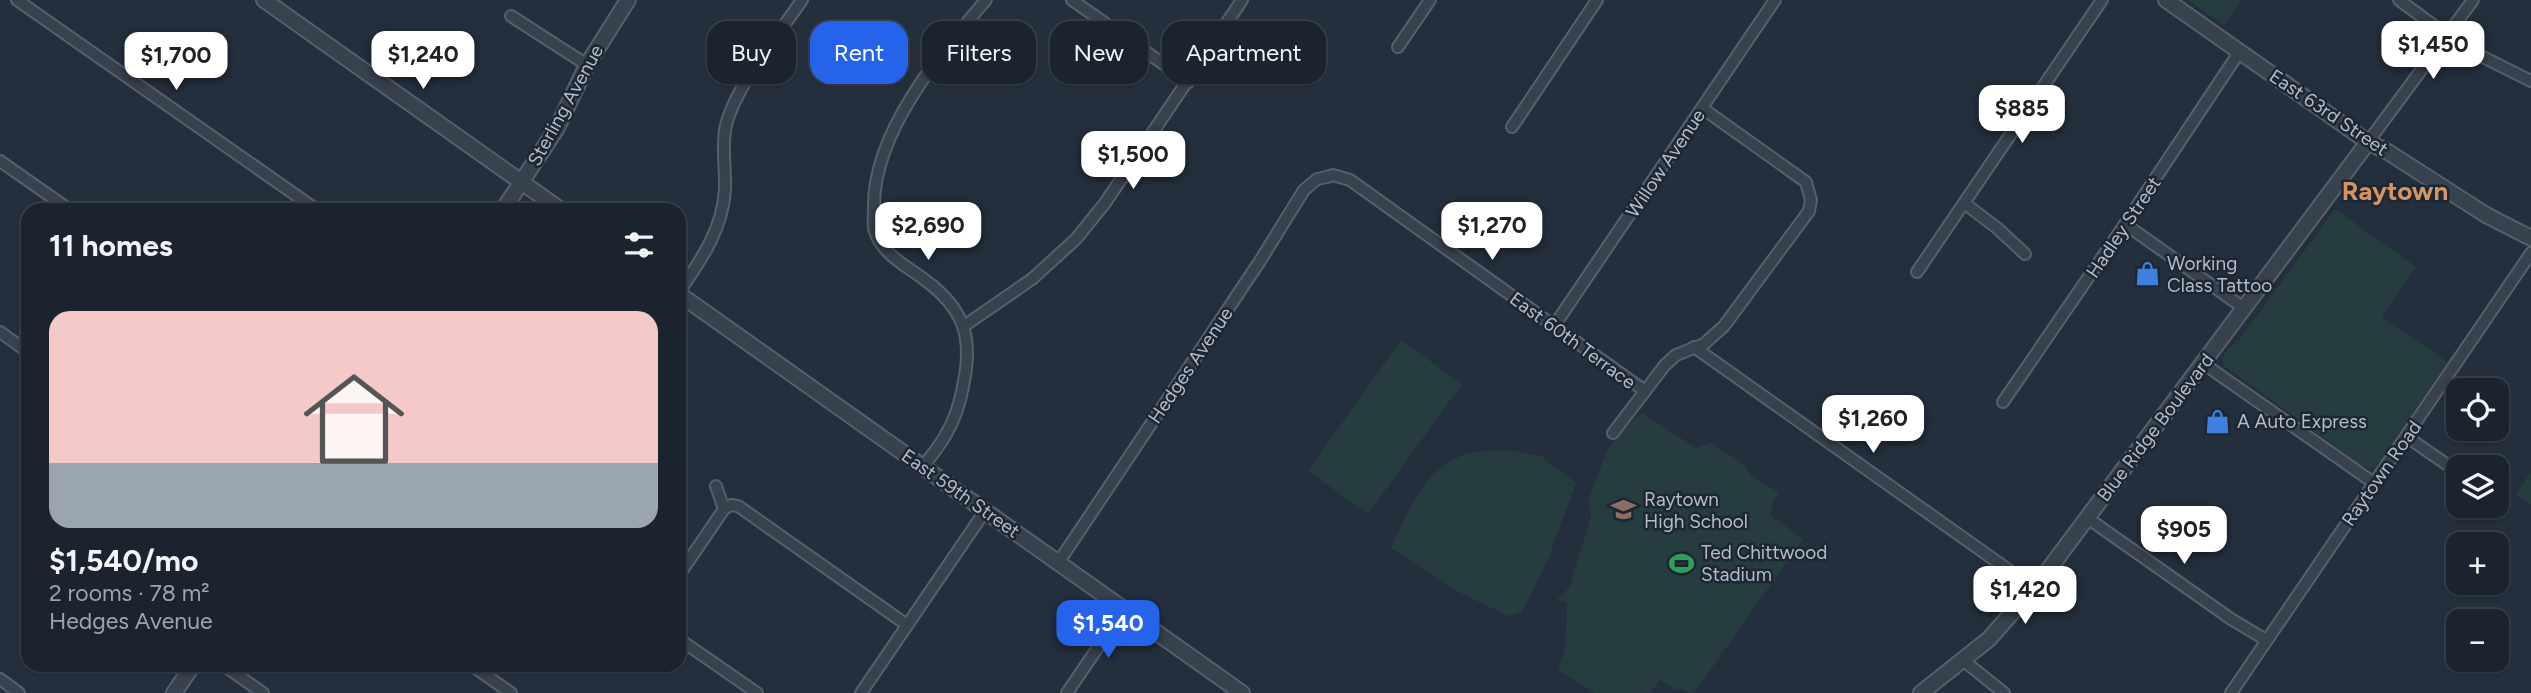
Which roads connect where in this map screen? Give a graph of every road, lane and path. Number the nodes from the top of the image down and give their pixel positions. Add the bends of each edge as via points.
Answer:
1 (18, 0) edge
2 (264, 0) edge
3 (628, 0) edge
4 (802, 0) edge
5 (986, 0) edge
6 (1072, 0) edge
7 (1242, 0) edge
8 (1430, 0) edge
9 (1597, 0) edge
10 (1775, 0) edge
11 (2102, 0) edge
12 (2166, 0) edge
13 (2399, 0) edge
14 (2473, 0) edge
15 (511, 16) dead end
16 (1228, 21) edge
17 (2446, 36) junction
18 (1398, 47) dead end
19 (2240, 51) junction
20 (1162, 63) edge
21 (587, 65) junction
22 (2531, 81) edge
23 (1188, 84) edge
24 (1702, 108) junction
25 (1512, 127) dead end
26 (2368, 142) junction
27 (0, 161) edge
28 (1327, 177) joint
29 (522, 182) junction
30 (60, 203) edge
31 (307, 203) edge
32 (508, 203) edge
33 (551, 203) edge
34 (1964, 203) junction
35 (2126, 224) junction
36 (2531, 238) edge
37 (2531, 253) edge
38 (2025, 254) dead end
39 (1917, 272) dead end
40 (686, 282) edge
41 (686, 298) edge
42 (2245, 309) junction
43 (964, 326) junction
44 (1554, 326) junction
45 (0, 332) edge
46 (21, 347) edge
47 (1694, 347) junction
48 (2204, 364) junction
49 (1645, 391) junction
50 (2003, 402) dead end
51 (1613, 433) dead end
52 (2407, 437) junction
53 (2446, 464) edge
54 (923, 467) junction
55 (2374, 483) junction
56 (716, 486) dead end
57 (724, 509) junction
58 (985, 511) junction
59 (2087, 517) junction
60 (1058, 563) junction
61 (686, 565) edge
62 (2034, 588) junction
63 (1124, 609) junction
64 (907, 625) junction
65 (2266, 640) junction
66 (686, 644) edge
67 (1964, 661) junction
68 (188, 672) edge
69 (233, 672) edge
70 (481, 672) edge
71 (0, 680) edge
72 (19, 693) edge
73 (174, 693) edge
74 (263, 693) edge
75 (511, 693) edge
76 (757, 693) edge
77 (860, 693) edge
78 (1067, 693) edge
79 (1242, 693) edge
80 (1921, 693) edge
81 (2004, 693) edge
82 (2231, 693) edge

1 - 31 street
2 - 29 street
3 - 21 street, Sterling Avenue
4 - 40 street via 734,104 724,139 725,191 720,219 707,251
5 - 43 street via 947,46 905,110 879,169 874,201 874,228 882,245 949,300
6 - 20 street
7 - 16 street
8 - 18 street
9 - 25 street
10 - 24 street, Willow Avenue
11 - 34 street
12 - 19 street, East 63rd Street
13 - 17 street
14 - 17 street
15 - 21 street
17 - 22 street
17 - 26 street
19 - 26 street, East 63rd Street
19 - 35 street, Hadley Street
21 - 29 street, Sterling Avenue via 557,128
23 - 43 street via 1076,239 1032,279
24 - 44 street, Willow Avenue
24 - 47 street via 1806,182 1811,200 1805,218 1724,326
26 - 36 street, East 63rd Street
26 - 42 street, Blue Ridge Boulevard
27 - 30 street
28 - 44 street, East 60th Terrace via 1350,180
28 - 60 street, Hedges Avenue via 1304,190
29 - 32 street, Sterling Avenue
29 - 33 street
34 - 38 street
34 - 39 street
35 - 42 street
35 - 50 street, Hadley Street
37 - 52 street, Raytown Road
41 - 54 street, East 59th Street
42 - 48 street, Blue Ridge Boulevard
43 - 54 street via 969,360 960,402 946,436
44 - 49 street, East 60th Terrace
45 - 46 street
47 - 49 street via 1676,355
47 - 62 street
48 - 55 street
48 - 59 street, Blue Ridge Boulevard
49 - 51 street
52 - 53 street
52 - 55 street, Raytown Road
54 - 58 street, East 59th Street
55 - 65 street, Raytown Road
56 - 57 street
57 - 61 street
57 - 64 street via 738,506
58 - 60 street, East 59th Street
58 - 64 street
59 - 62 street, Blue Ridge Boulevard
59 - 65 street
60 - 63 street, East 59th Street
62 - 67 street, Blue Ridge Boulevard
63 - 78 street
63 - 79 street, East 59th Street
64 - 77 street
65 - 82 street, Raytown Road
66 - 76 street
67 - 80 street, Blue Ridge Boulevard
67 - 81 street
68 - 73 street
69 - 74 street
70 - 75 street
71 - 72 street

